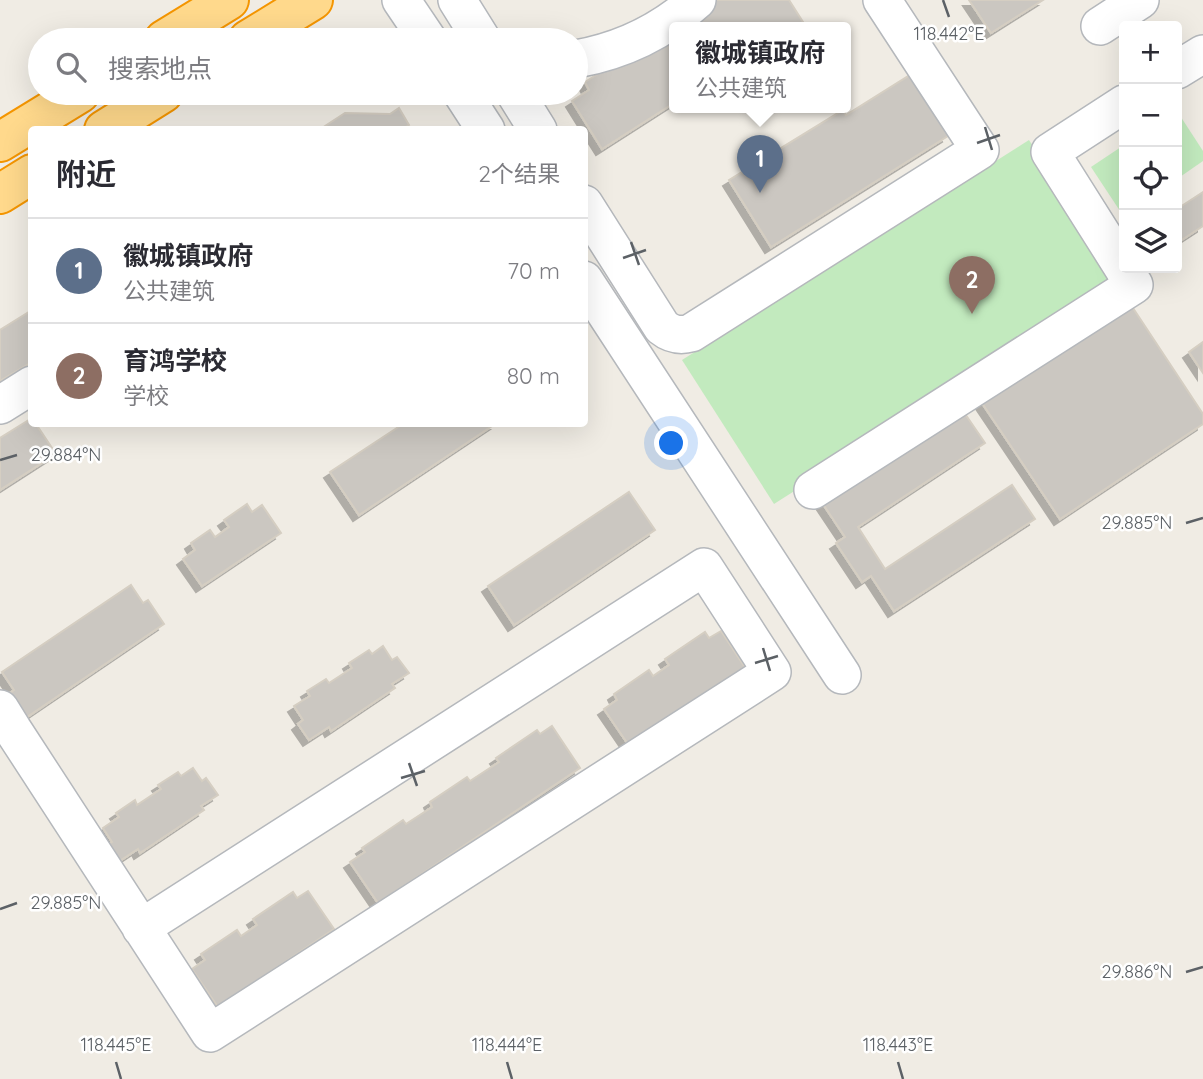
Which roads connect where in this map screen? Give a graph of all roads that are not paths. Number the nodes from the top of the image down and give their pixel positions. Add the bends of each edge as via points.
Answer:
1 (229, 0) edge
2 (313, 0) edge
3 (401, 0) edge
4 (457, 0) edge
5 (697, 0) edge
6 (882, 0) edge
7 (1140, 0) edge
8 (1100, 26) dead end
9 (184, 28) edge
10 (268, 28) edge
11 (420, 28) edge
12 (476, 28) edge
13 (1203, 54) edge
14 (588, 56) edge
15 (1182, 68) edge
16 (60, 105) edge
17 (144, 105) edge
18 (470, 105) edge
19 (522, 105) edge
20 (1119, 107) edge
21 (110, 126) edge
22 (483, 126) edge
23 (536, 126) edge
24 (0, 142) edge
25 (28, 176) edge
26 (0, 194) edge
27 (588, 210) edge
28 (588, 286) edge
29 (28, 388) edge
30 (0, 405) edge
31 (814, 490) dead end
32 (842, 674) dead end
33 (0, 709) edge
34 (141, 928) junction

1 - 9 highway
2 - 10 highway
3 - 11 street
4 - 12 street
5 - 14 street via 642,38
6 - 27 street via 979,150 683,335 662,327
7 - 8 street
13 - 15 street
16 - 24 highway
17 - 21 highway
18 - 22 street
19 - 23 street
20 - 31 street via 1049,152 1134,285
25 - 26 highway
28 - 32 street
29 - 30 street
33 - 34 street
34 - 34 street via 210,1034 772,672 704,567

